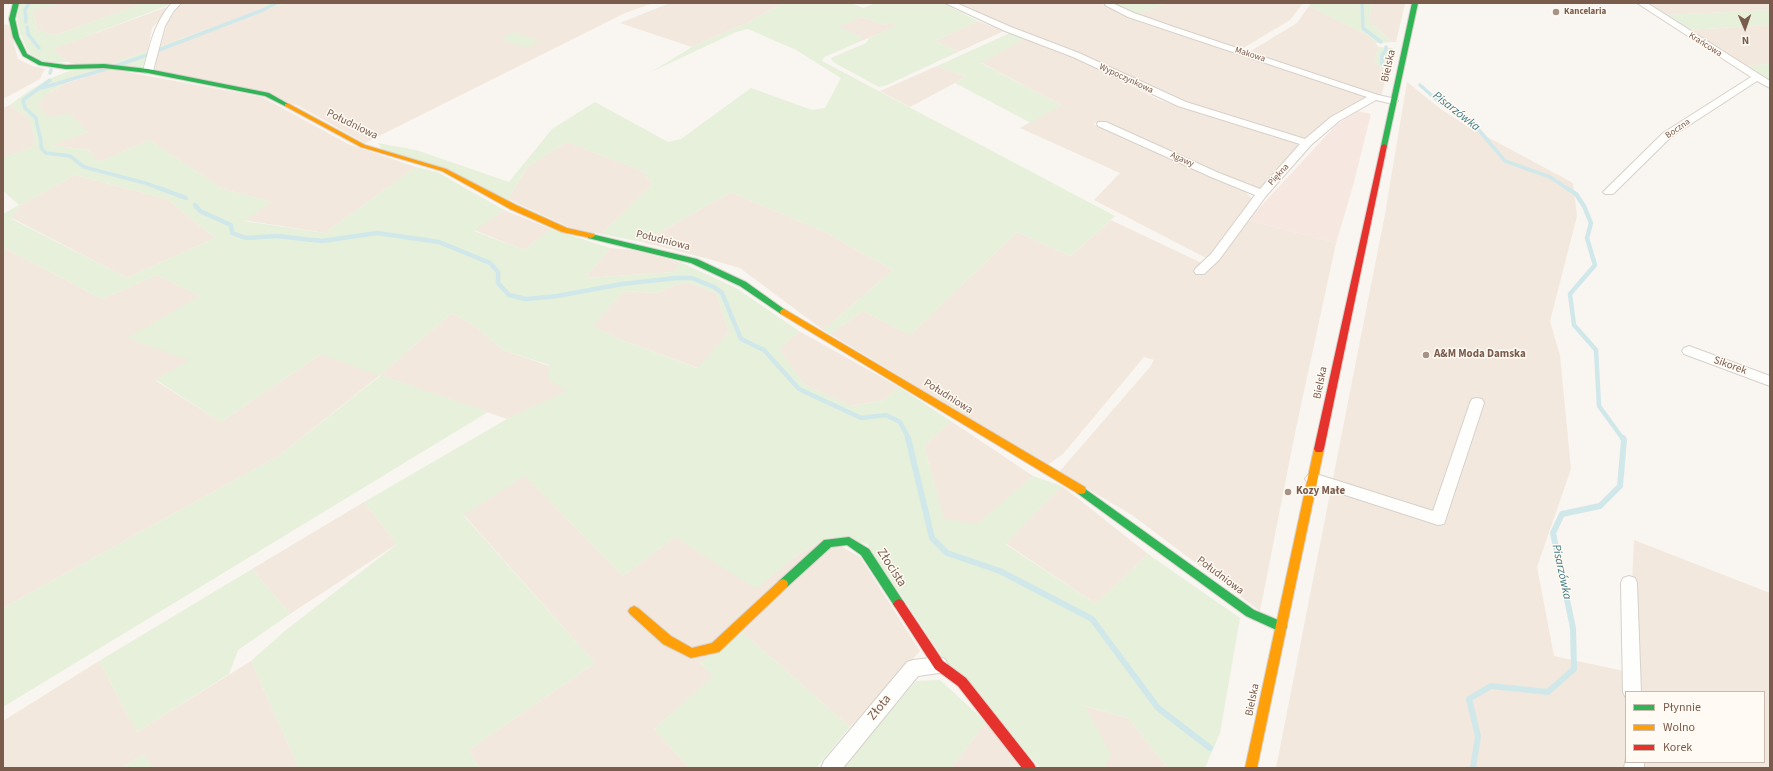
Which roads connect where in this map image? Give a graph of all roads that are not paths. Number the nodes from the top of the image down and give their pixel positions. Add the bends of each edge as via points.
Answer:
1 (16, 3) edge
2 (177, 3) edge
3 (949, 3) edge
4 (1414, 3) edge
5 (1641, 3) edge
6 (1109, 5) dead end
7 (3, 22) edge
8 (13, 23) junction
9 (148, 72) junction
10 (1757, 77) junction
11 (1770, 85) edge
12 (1375, 97) junction
13 (1393, 101) junction
14 (1102, 124) dead end
15 (1307, 143) junction
16 (1609, 192) dead end
17 (1262, 194) junction
18 (1200, 271) dead end
19 (1689, 351) dead end
20 (1770, 381) edge
21 (1477, 403) dead end
22 (1313, 479) junction
23 (1629, 583) dead end
24 (634, 611) dead end
25 (1281, 627) junction
26 (939, 665) junction
27 (1632, 691) edge
28 (831, 768) edge
29 (1030, 768) edge
30 (1251, 768) edge

1 - 8 street, Południowa
2 - 9 street via 159,29
3 - 15 street, Wypoczynkowa via 1076,55 1182,104
4 - 13 street, Bielska
5 - 10 street, Krańcowa
6 - 12 street, Makowa via 1171,29
7 - 8 street
8 - 9 street, Południowa via 16,37 25,55 41,64 66,67 104,66
9 - 25 street, Południowa via 267,94 363,146 444,170 513,207 565,230 694,261 743,284 774,307 1077,487 1250,613
10 - 11 street, Krańcowa
10 - 16 street, Boczna via 1667,135
12 - 13 street, Makowa
12 - 15 street, Piękna via 1335,119
13 - 22 street, Bielska
14 - 17 street, Agawy via 1215,176
15 - 17 street, Piękna
17 - 18 street, Piękna via 1215,257
19 - 20 street, Sikorek
21 - 22 street via 1438,519
22 - 25 street, Bielska
23 - 27 street
24 - 26 street, Złocista via 667,640 690,653 715,648 828,543 849,541 865,552
25 - 30 street, Bielska
26 - 28 street, Złota via 913,668
26 - 29 street, Złocista via 962,682

